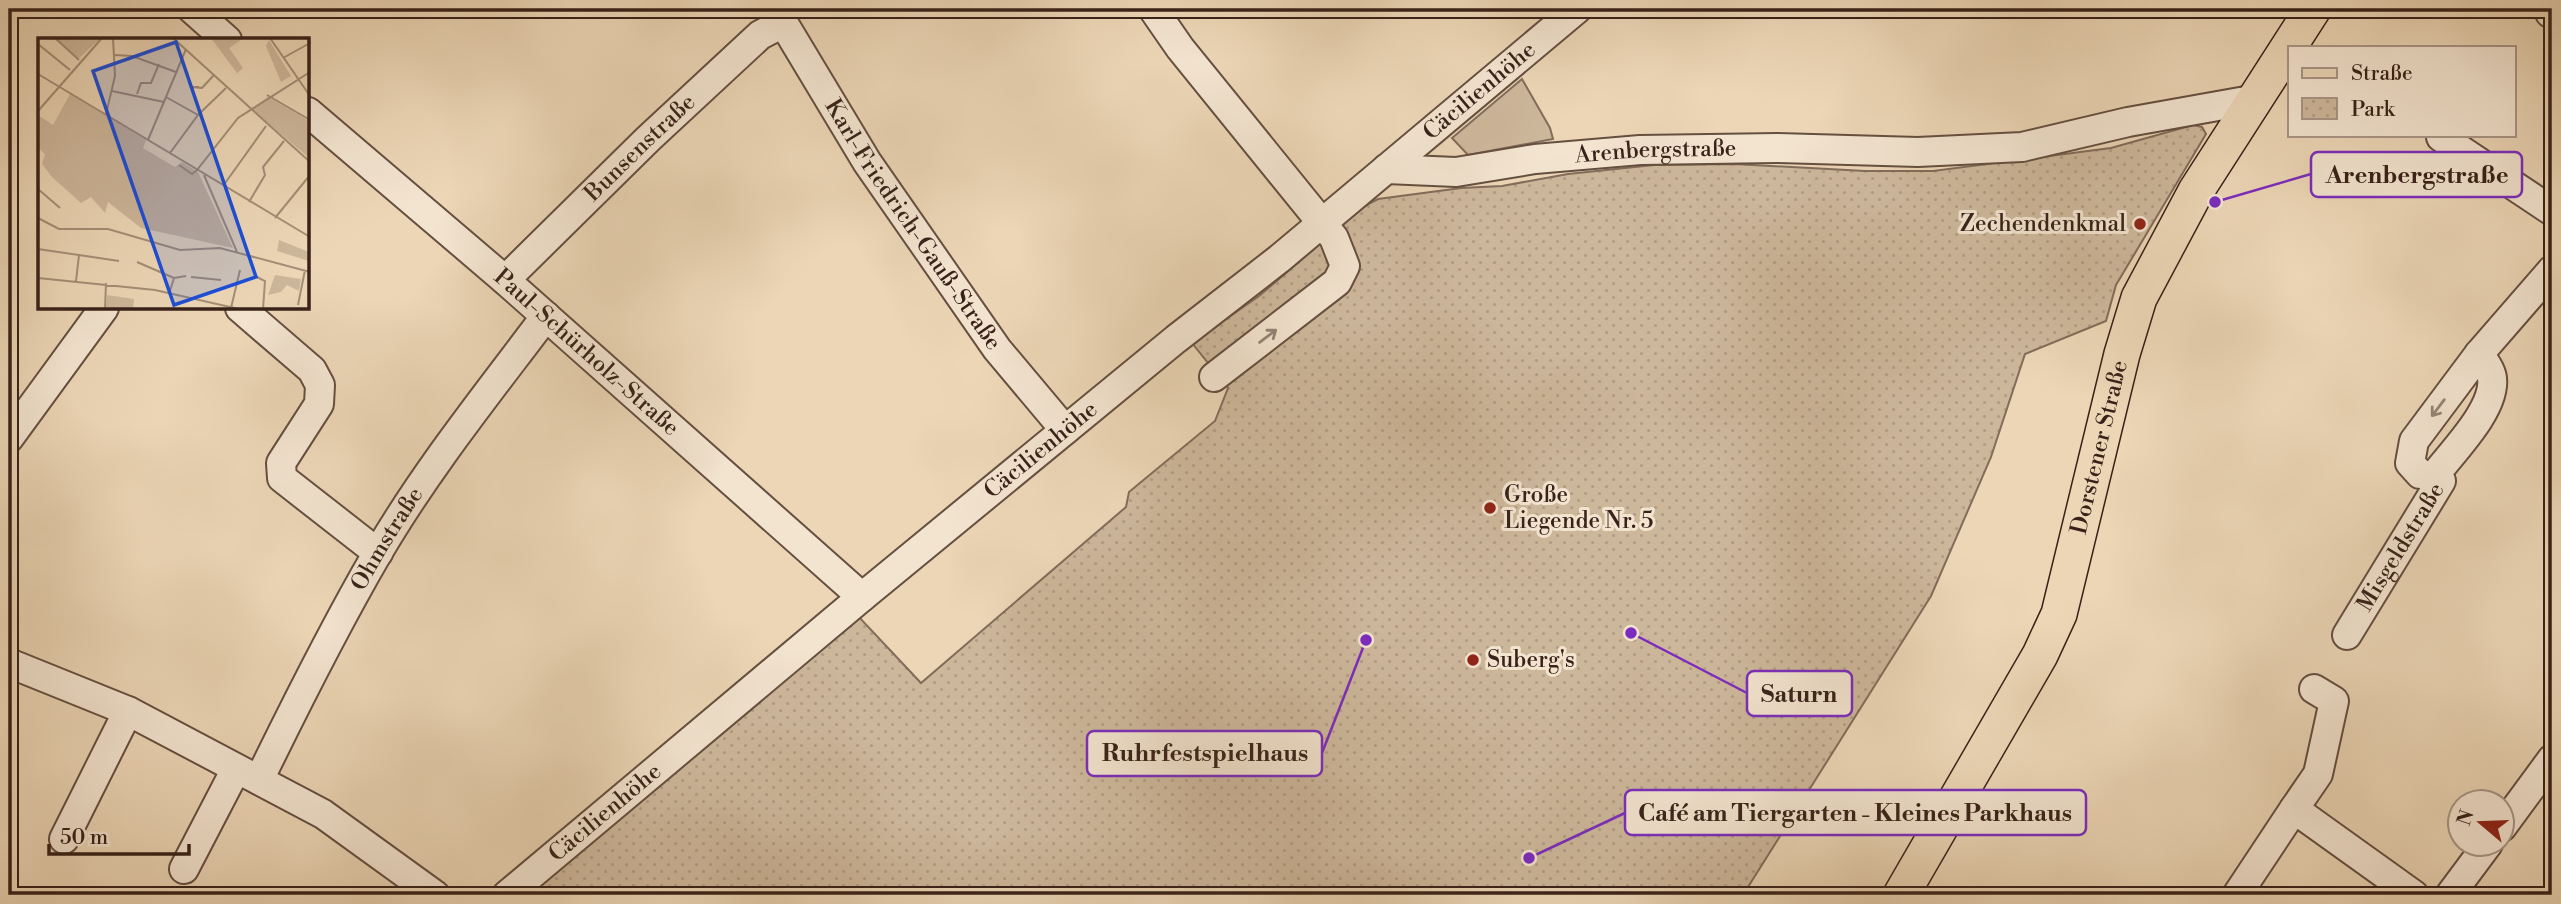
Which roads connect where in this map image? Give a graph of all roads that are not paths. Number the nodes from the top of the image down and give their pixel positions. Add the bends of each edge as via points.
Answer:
1 (192, 9) edge
2 (1153, 9) edge
3 (2314, 9) edge
4 (1564, 13) edge
5 (779, 16) edge
6 (225, 38) edge
7 (2291, 46) edge
8 (2288, 50) edge
9 (2257, 99) junction
10 (310, 115) edge
11 (2441, 138) dead end
12 (1386, 169) junction
13 (2552, 211) edge
14 (1321, 222) junction
15 (2552, 270) edge
16 (505, 280) junction
17 (103, 310) edge
18 (242, 310) edge
19 (545, 316) junction
20 (2479, 354) junction
21 (1214, 377) dead end
22 (1065, 430) junction
23 (9, 438) edge
24 (2434, 475) junction
25 (378, 553) junction
26 (862, 597) junction
27 (2347, 635) dead end
28 (10, 666) edge
29 (2314, 689) dead end
30 (128, 711) junction
31 (2552, 759) edge
32 (247, 774) junction
33 (2516, 807) edge
34 (2294, 809) junction
35 (64, 839) dead end
36 (2478, 858) edge
37 (184, 869) dead end
38 (435, 895) edge
39 (507, 895) edge
40 (1901, 895) edge
41 (2237, 895) edge
42 (2414, 895) edge
43 (2450, 895) edge

1 - 6 street
2 - 14 street
3 - 7 main road, Dorstener Straße
4 - 12 street, Cäcilienhöhe
5 - 16 street, Bunsenstraße
5 - 22 street, Karl-Friedrich-Gauß-Straße via 867,162 997,349
8 - 9 main road, Dorstener Straße
9 - 12 street, Arenbergstraße via 2022,147 1918,152 1640,150 1535,159 1456,172
9 - 40 main road, Dorstener Straße via 2196,191 2139,298 2059,614 2040,655
10 - 16 street, Paul-Schürholz-Straße
11 - 13 street
12 - 14 street, Cäcilienhöhe
21 -> 14 street via 1337,282 1345,266 1334,237
14 - 22 street, Cäcilienhöhe
15 - 20 street
16 - 19 street, Paul-Schürholz-Straße
17 - 23 street
18 - 25 street via 312,370 320,385 319,404 281,463 282,478
19 - 25 street, Ohmstraße via 453,439
19 - 26 street, Paul-Schürholz-Straße
20 - 24 street, Misgeldstraße via 2492,374 2493,391 2486,409
20 -> 24 street via 2410,449 2415,470
22 - 26 street, Cäcilienhöhe
24 - 27 street, Misgeldstraße via 2441,481
25 - 32 street, Ohmstraße via 303,688
26 - 39 street, Cäcilienhöhe
28 - 30 street
29 - 34 street via 2334,701 2318,774
30 - 32 street
30 - 35 street
31 - 33 street
32 - 37 street, Ohmstraße
32 - 38 street via 324,814
34 - 41 street
34 - 42 street
36 - 43 street

